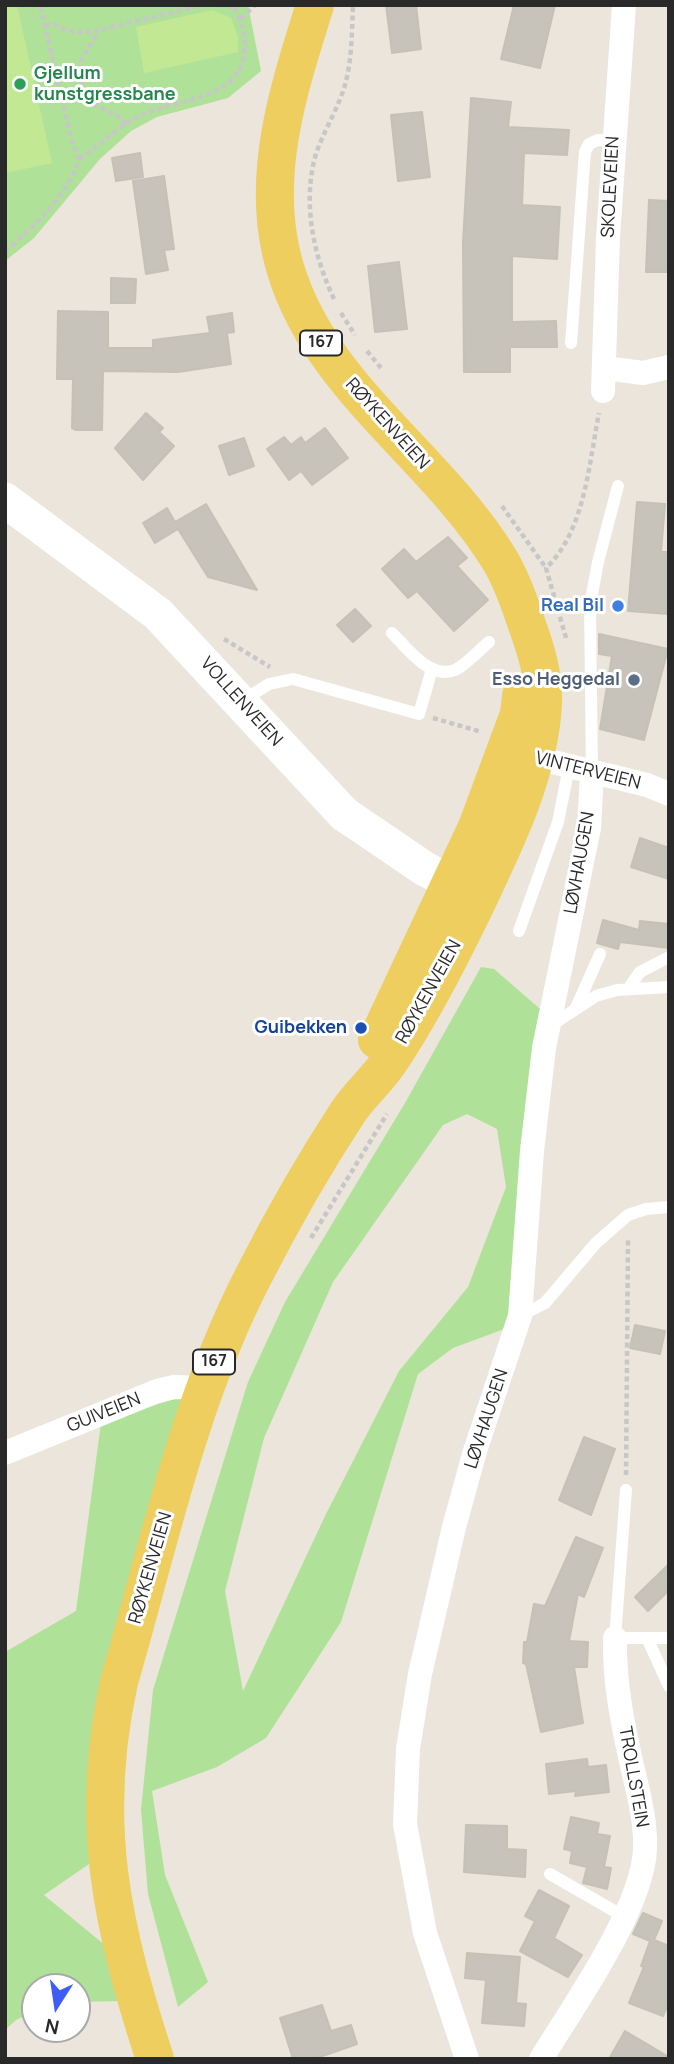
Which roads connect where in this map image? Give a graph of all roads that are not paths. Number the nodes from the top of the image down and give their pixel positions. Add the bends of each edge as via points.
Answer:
1 (315, 5) edge
2 (624, 5) edge
3 (594, 238) junction
4 (571, 343) dead end
5 (669, 367) edge
6 (618, 486) dead end
7 (5, 500) edge
8 (392, 633) dead end
9 (489, 642) dead end
10 (432, 669) junction
11 (242, 701) junction
12 (509, 747) junction
13 (580, 770) junction
14 (669, 794) edge
15 (466, 890) junction
16 (519, 931) dead end
17 (600, 954) dead end
18 (669, 957) edge
19 (669, 987) edge
20 (628, 989) junction
21 (576, 1008) junction
22 (549, 1026) junction
23 (669, 1207) edge
24 (520, 1316) junction
25 (205, 1388) junction
26 (5, 1453) edge
27 (626, 1490) road end
28 (615, 1638) junction
29 (647, 1638) junction
30 (669, 1638) edge
31 (669, 1686) edge
32 (550, 1874) dead end
33 (623, 1916) junction
34 (155, 2059) edge
35 (467, 2059) edge
36 (541, 2059) edge

1 - 12 main road, RØYKENVEIEN / 167 via 285,106 275,172 277,233 289,281 326,351 355,391 488,542 513,585 543,683 541,717
2 - 3 street, SKOLEVEIEN via 614,141
3 - 4 lane
3 - 5 street, SKOLEVEIEN via 604,380
6 - 13 lane via 590,606
7 - 11 main road, VOLLENVEIEN via 150,608
8 - 10 lane
9 - 10 lane via 455,670
10 - 11 lane via 419,714 293,679 269,684
11 - 15 main road, VOLLENVEIEN via 344,814
12 - 13 street, VINTERVEIEN
12 - 15 main road, RØYKENVEIEN / 167 via 515,818
13 - 14 street, VINTERVEIEN
13 - 16 lane
13 - 22 street, LØVHAUGEN via 589,828
15 - 25 main road, RØYKENVEIEN / 167 via 415,1020 387,1066 349,1110 256,1270
17 - 21 lane
18 - 20 lane via 640,972
19 - 20 lane
20 - 21 lane via 596,996
21 - 22 lane
22 - 24 street, LØVHAUGEN via 532,1151
23 - 24 lane via 628,1215 596,1243 545,1303
24 - 35 street, LØVHAUGEN via 454,1527 419,1674 408,1749 405,1824 425,1933
25 - 26 street, GUIVEIEN via 157,1391
25 - 34 main road, RØYKENVEIEN / 167 via 119,1682 105,1768 112,1905
27 - 28 lane
28 - 29 lane
28 - 33 street, TROLLSTEIN via 614,1673 645,1850
29 - 30 lane
29 - 31 lane
32 - 33 lane
33 - 36 street, TROLLSTEIN via 602,1962

